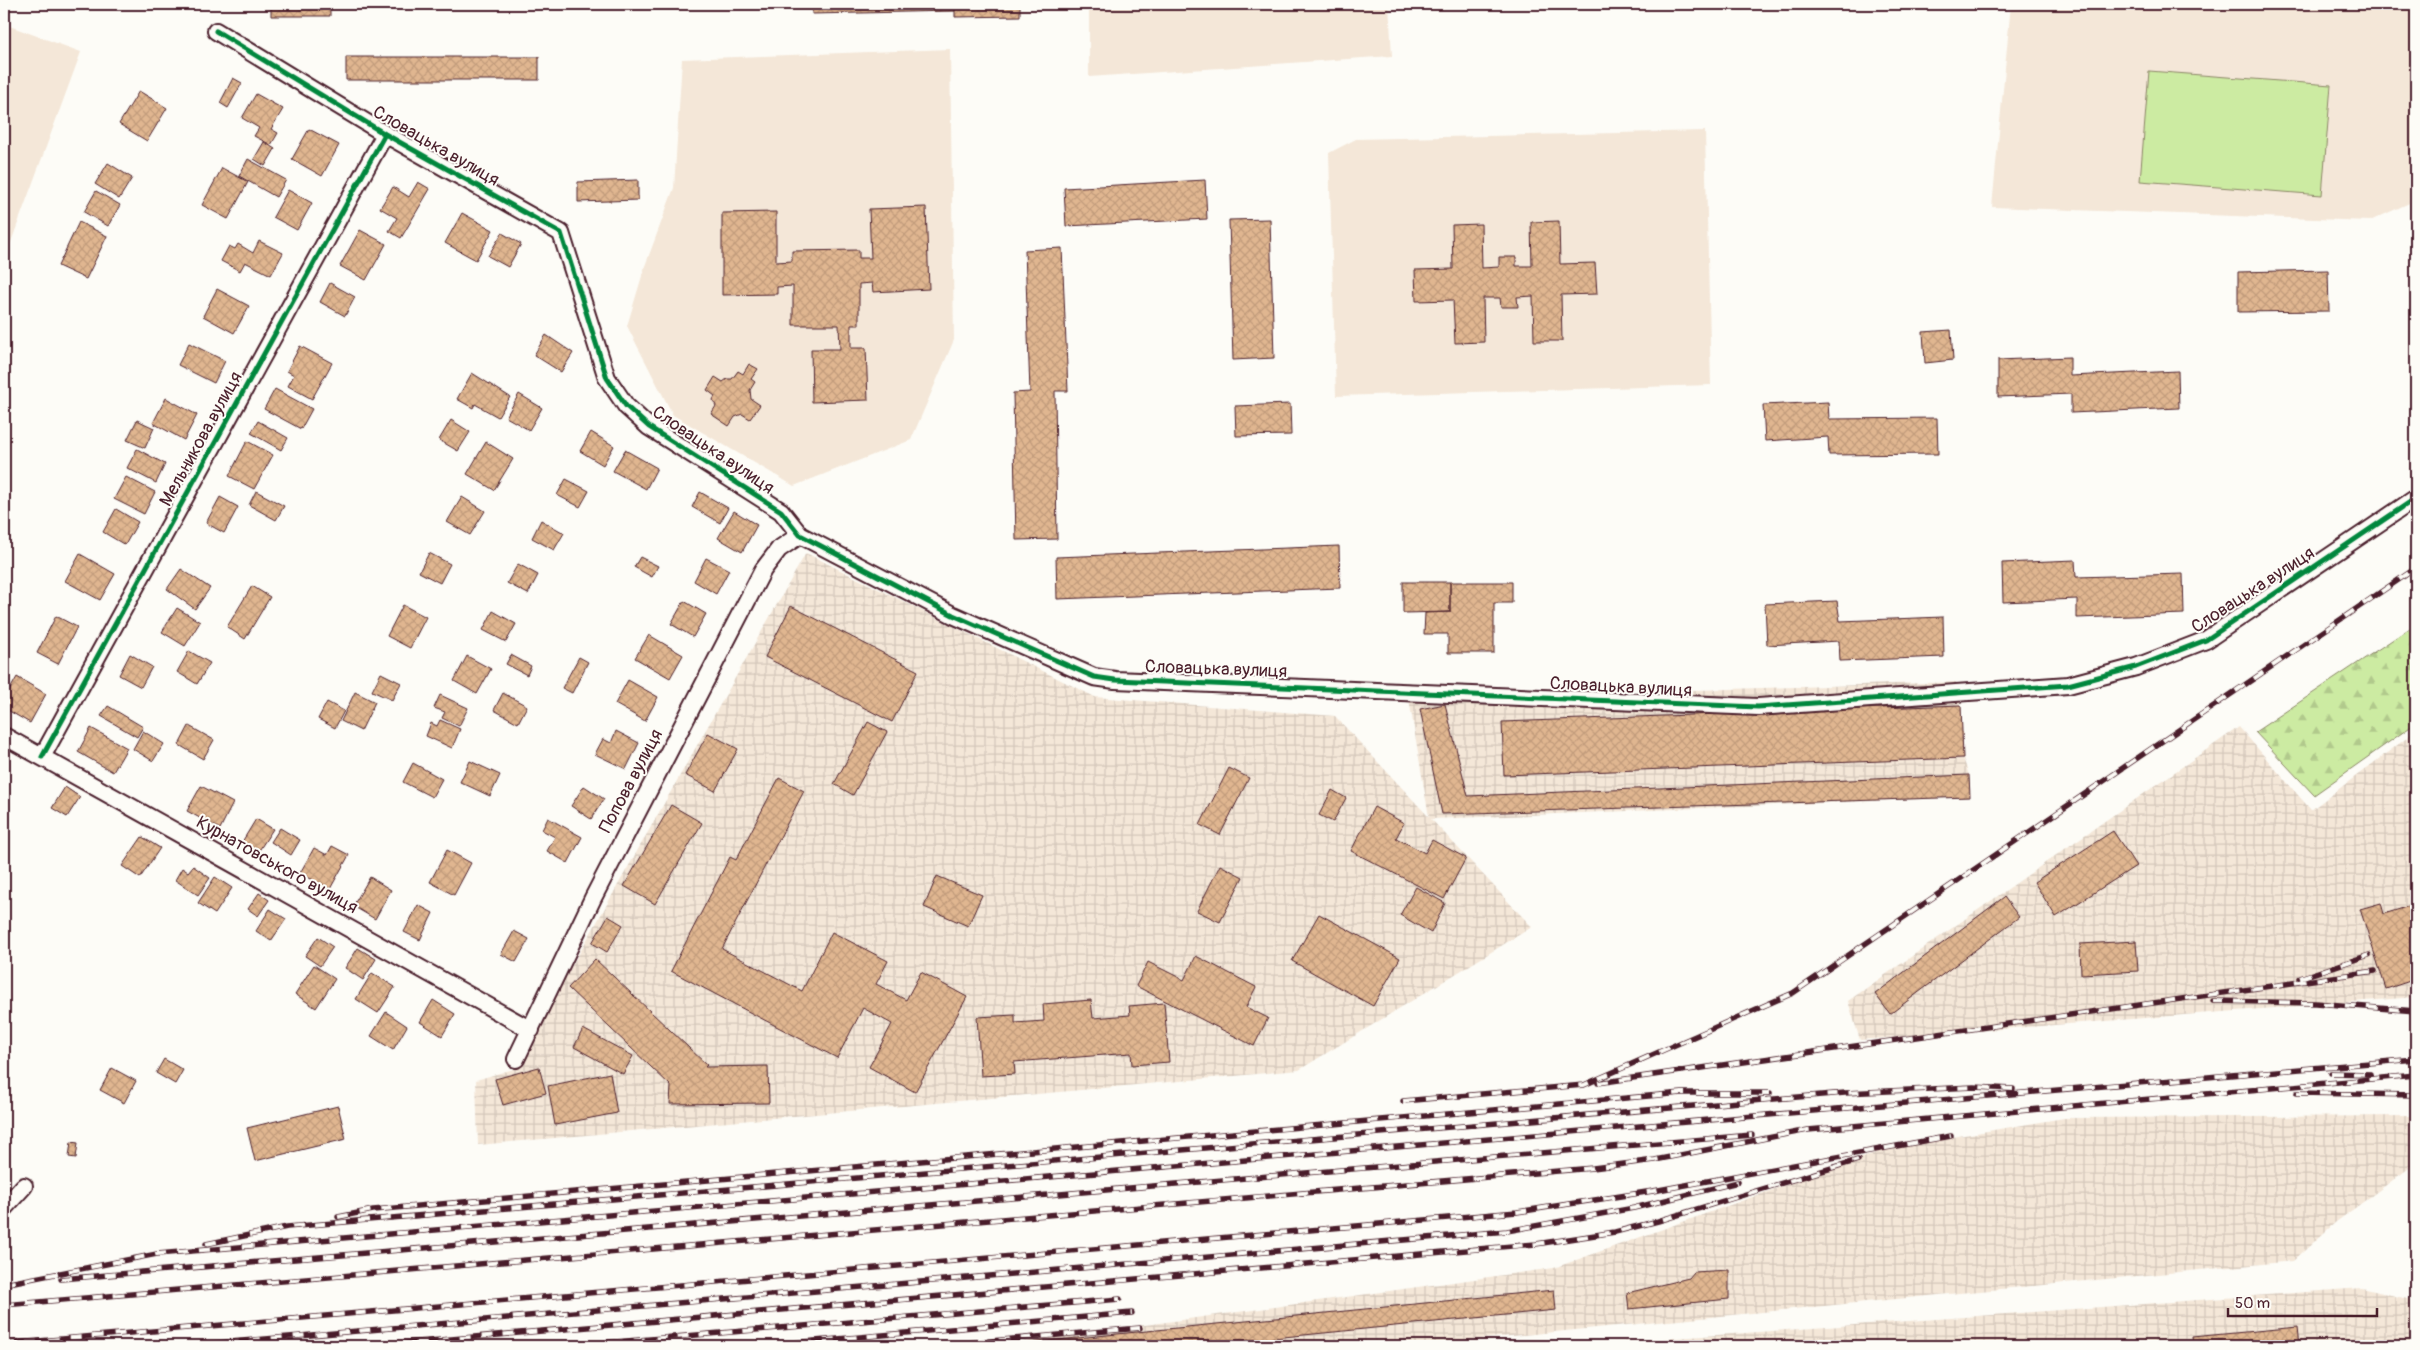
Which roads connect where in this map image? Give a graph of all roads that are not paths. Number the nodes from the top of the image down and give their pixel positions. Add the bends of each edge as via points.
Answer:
1 (216, 31) dead end
2 (385, 134) junction
3 (2416, 498) edge
4 (800, 535) junction
5 (4, 736) edge
6 (42, 757) junction
7 (531, 1030) junction
8 (516, 1059) dead end
9 (24, 1186) dead end
10 (4, 1208) edge

1 - 2 street, Словацька вулиця
2 - 4 street, Словацька вулиця via 562,233 607,378 626,406 649,427 780,511
2 - 6 street, Мельникова вулиця
3 - 4 street, Словацька вулиця via 2206,640 2136,667 2068,685 1758,707 1094,677 953,615
4 - 7 street, Попова вулиця via 779,550 763,570 593,898
5 - 6 street, Курнатовського вулиця
6 - 7 street, Курнатовського вулиця
7 - 8 street, Попова вулиця
9 - 10 street

